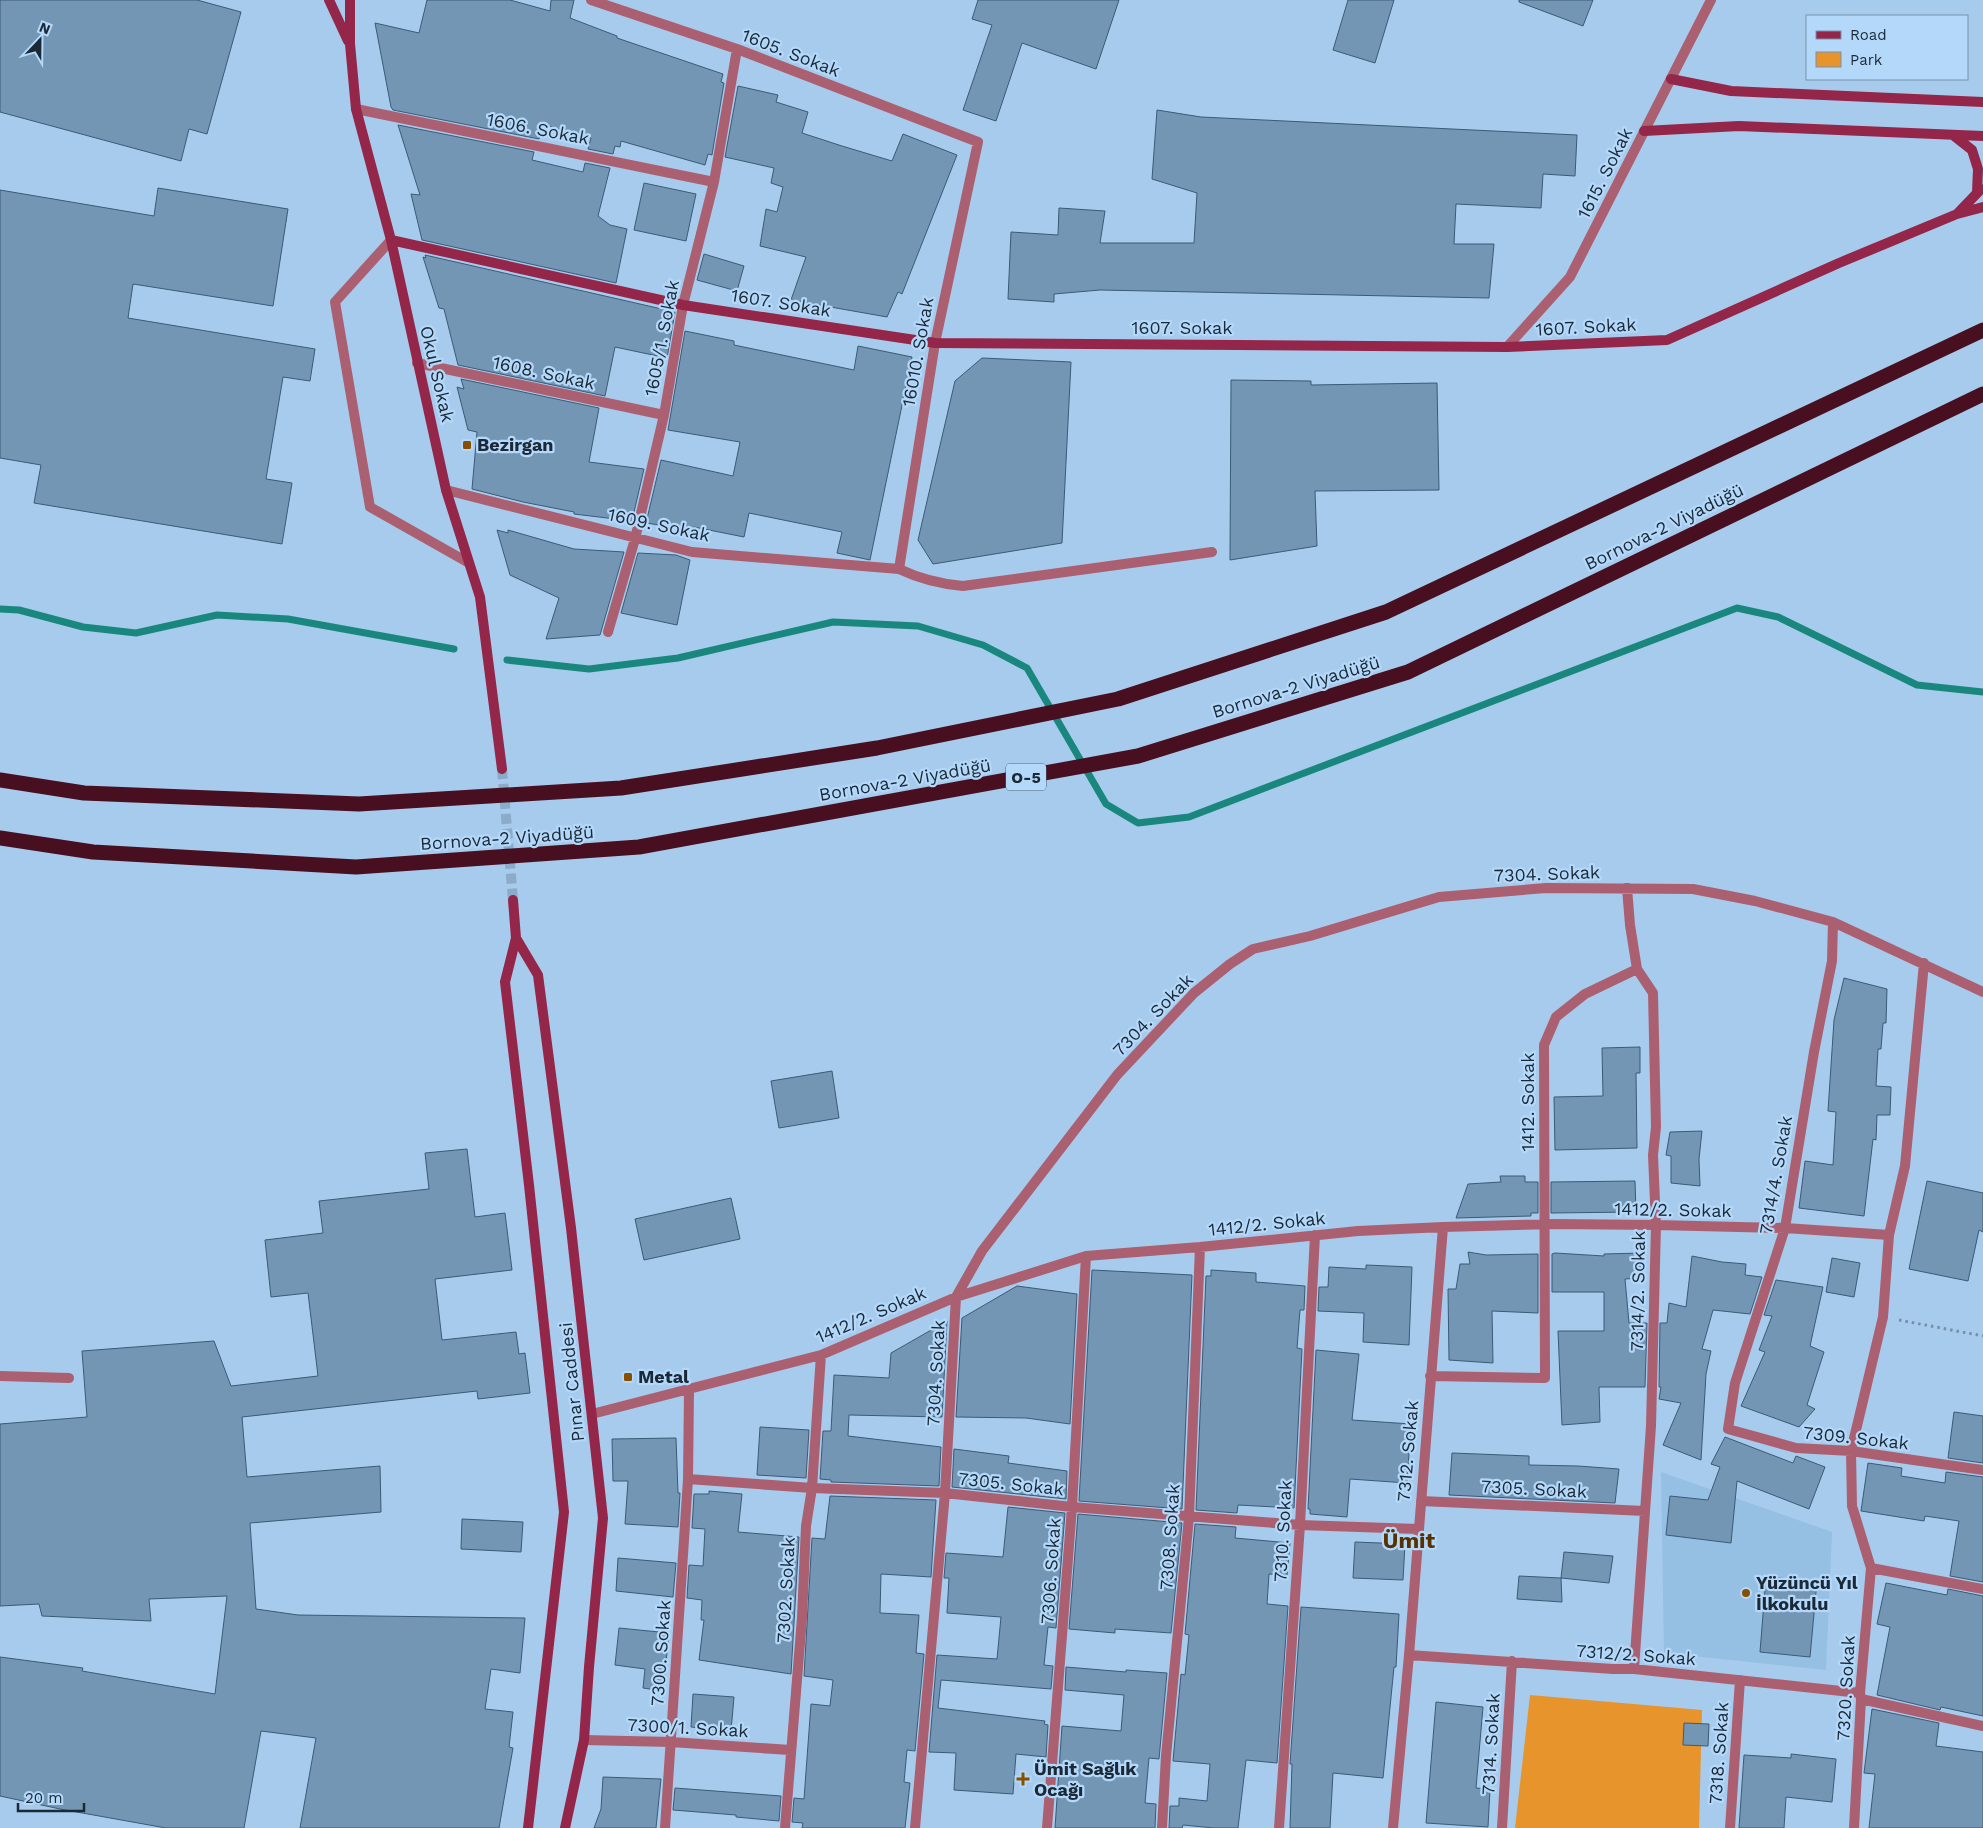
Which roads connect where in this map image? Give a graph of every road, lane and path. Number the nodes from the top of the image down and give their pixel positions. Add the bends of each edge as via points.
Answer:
1 (329, 0) edge
2 (350, 0) edge
3 (591, 0) edge
4 (1712, 0) edge
5 (350, 44) junction
6 (737, 49) junction
7 (1671, 79) junction
8 (1983, 102) edge
9 (356, 109) junction
10 (1644, 132) junction
11 (1953, 135) junction
12 (1983, 136) edge
13 (978, 142) joint
14 (714, 182) junction
15 (1980, 190) edge
16 (1983, 207) edge
17 (1957, 214) junction
18 (391, 240) junction
19 (683, 305) junction
20 (1983, 330) edge
21 (934, 343) junction
22 (1507, 347) junction
23 (417, 363) junction
24 (1983, 394) edge
25 (664, 415) junction
26 (446, 490) junction
27 (636, 539) junction
28 (1212, 552) dead end
29 (469, 562) junction
30 (899, 569) junction
31 (608, 632) dead end
32 (502, 770) tunnel mouth
33 (0, 780) edge
34 (0, 838) edge
35 (1627, 888) junction
36 (513, 900) tunnel mouth
37 (1833, 922) junction
38 (516, 938) junction
39 (1924, 964) junction
40 (1638, 969) junction
41 (1983, 992) edge
42 (1544, 1225) junction
43 (1656, 1225) junction
44 (1443, 1227) junction
45 (1785, 1228) junction
46 (1315, 1235) junction
47 (1890, 1235) junction
48 (1200, 1247) junction
49 (1086, 1256) junction
50 (956, 1297) junction
51 (1883, 1316) junction
52 (1983, 1336) edge
53 (821, 1355) junction
54 (0, 1376) edge
55 (1430, 1376) junction
56 (69, 1378) dead end
57 (688, 1391) junction
58 (592, 1414) junction
59 (1728, 1429) joint
60 (1850, 1451) junction
61 (1983, 1470) edge
62 (688, 1479) junction
63 (812, 1488) junction
64 (945, 1493) junction
65 (1421, 1501) junction
66 (1072, 1507) junction
67 (1645, 1511) junction
68 (1189, 1517) junction
69 (1300, 1525) junction
70 (1418, 1529) junction
71 (1872, 1568) junction
72 (1983, 1589) edge
73 (1410, 1655) junction
74 (1512, 1661) junction
75 (1634, 1669) junction
76 (1740, 1680) junction
77 (1861, 1696) junction
78 (1983, 1726) edge
79 (584, 1740) junction
80 (671, 1742) junction
81 (790, 1750) junction
82 (528, 1828) edge
83 (564, 1828) edge
84 (666, 1828) edge
85 (785, 1828) edge
86 (915, 1828) edge
87 (1047, 1828) edge
88 (1162, 1828) edge
89 (1279, 1828) edge
90 (1393, 1828) edge
91 (1502, 1828) edge
92 (1730, 1828) edge
93 (1854, 1828) edge

1 - 5 main road, Okul Sokak
2 - 5 main road, Okul Sokak
3 - 6 street, 1605. Sokak
4 - 7 street, 1615. Sokak
5 - 9 main road, Okul Sokak
6 - 13 street, 1605. Sokak
6 - 14 street, 1605/1. Sokak
7 - 8 main road via 1731,91
7 - 10 street, 1615. Sokak
9 - 14 street, 1606. Sokak
9 - 18 main road, Okul Sokak
10 - 11 main road via 1739,126
10 - 22 street, 1615. Sokak via 1570,277
11 - 12 main road
11 - 15 main road via 1972,150
13 - 21 street, 16010. Sokak
14 - 19 street, 1605/1. Sokak
15 - 17 main road
16 - 17 main road, 1607. Sokak
17 - 22 main road, 1607. Sokak via 1667,340
18 - 19 main road, 1607. Sokak
18 - 23 main road, Okul Sokak
18 - 29 street via 335,302 370,507
19 - 21 main road, 1607. Sokak
19 - 25 street, 1605/1. Sokak
20 - 33 highway, Bornova-2 Viyadüğü, bridge via 1386,612 1118,699 877,748 621,788 359,804 84,792
21 - 22 main road, 1607. Sokak
21 - 30 street, 16010. Sokak
23 - 25 street, 1608. Sokak
23 - 26 main road, Okul Sokak
24 - 34 highway, Bornova-2 Viyadüğü / O-5, bridge via 1408,672 1138,756 629,848 356,867 94,852
25 - 27 street, 1605/1. Sokak
26 - 27 street, 1609. Sokak
26 - 29 main road, Okul Sokak
27 - 30 street, 1609. Sokak via 692,552
27 - 31 street, 1605/1. Sokak
28 - 30 street, 1609. Sokak via 963,586 935,583
29 - 32 main road, Okul Sokak via 480,597
35 - 37 street, 7304. Sokak via 1693,889 1755,901
35 - 40 street, 7314/2. Sokak
35 - 50 street, 7304. Sokak via 1546,888 1439,897 1310,936 1253,949 1194,993 1116,1075 982,1251
36 - 38 main road, Pınar Caddesi
37 - 39 street, 7304. Sokak
37 - 45 street, 7314/4. Sokak via 1832,961
38 - 58 main road, Pınar Caddesi via 538,975
38 - 82 main road, Pınar Caddesi via 505,982 564,1512
39 - 41 street, 7304. Sokak
39 - 47 street via 1905,1166
40 - 42 street, 1412. Sokak via 1585,994 1556,1017 1544,1044
40 - 43 street, 7314/2. Sokak via 1653,993
42 - 43 street, 1412/2. Sokak
42 - 44 street, 1412/2. Sokak
42 - 55 street, 1412. Sokak via 1545,1378
43 - 45 street, 1412/2. Sokak
43 - 67 street, 7314/2. Sokak via 1651,1426
44 - 46 street, 1412/2. Sokak
44 - 55 street, 7312. Sokak
45 - 47 street, 1412/2. Sokak
45 - 59 street, 7314/4. Sokak via 1735,1383
46 - 48 street, 1412/2. Sokak
46 - 69 street, 7310. Sokak
47 - 51 street
48 - 49 street, 1412/2. Sokak
48 - 68 street, 7308. Sokak
49 - 50 street, 1412/2. Sokak
49 - 66 street, 7306. Sokak
50 - 53 street, 1412/2. Sokak
50 - 64 street, 7304. Sokak
51 - 52 path
51 - 60 street, 7320. Sokak
53 - 57 street, 1412/2. Sokak
53 - 63 street, 7302. Sokak
54 - 56 street
55 - 65 street, 7312. Sokak
57 - 58 street, 1412/2. Sokak
57 - 62 street
58 - 79 main road, Pınar Caddesi via 603,1518
59 - 60 street, 7309. Sokak via 1796,1448
60 - 61 street, 7309. Sokak
60 - 71 street, 7320. Sokak via 1852,1506
62 - 63 street, 7305. Sokak
62 - 80 street, 7300. Sokak
63 - 64 street, 7305. Sokak
63 - 81 street, 7302. Sokak via 806,1526 802,1618
64 - 66 street, 7305. Sokak
64 - 86 street, 7304. Sokak
65 - 67 street, 7305. Sokak
65 - 70 street, 7312. Sokak
66 - 68 street, 7305. Sokak
66 - 87 street, 7306. Sokak
67 - 75 street, 7314/2. Sokak
68 - 69 street, 7305. Sokak
68 - 88 street, 7308. Sokak
69 - 70 street, 7305. Sokak
69 - 89 street, 7310. Sokak
70 - 73 street, 7312. Sokak
71 - 72 street
71 - 77 street, 7320. Sokak
73 - 74 street, 7312/2. Sokak
73 - 90 street, 7312. Sokak
74 - 75 street, 7312/2. Sokak
74 - 91 street, 7314. Sokak
75 - 76 street, 7312/2. Sokak
76 - 77 street, 7312/2. Sokak
76 - 92 street, 7318. Sokak
77 - 78 street, 7312/2. Sokak
77 - 93 street, 7320. Sokak
79 - 80 street, 7300/1. Sokak
79 - 83 main road, Pınar Caddesi
80 - 81 street, 7300/1. Sokak
80 - 84 street, 7300. Sokak
81 - 85 street, 7302. Sokak

